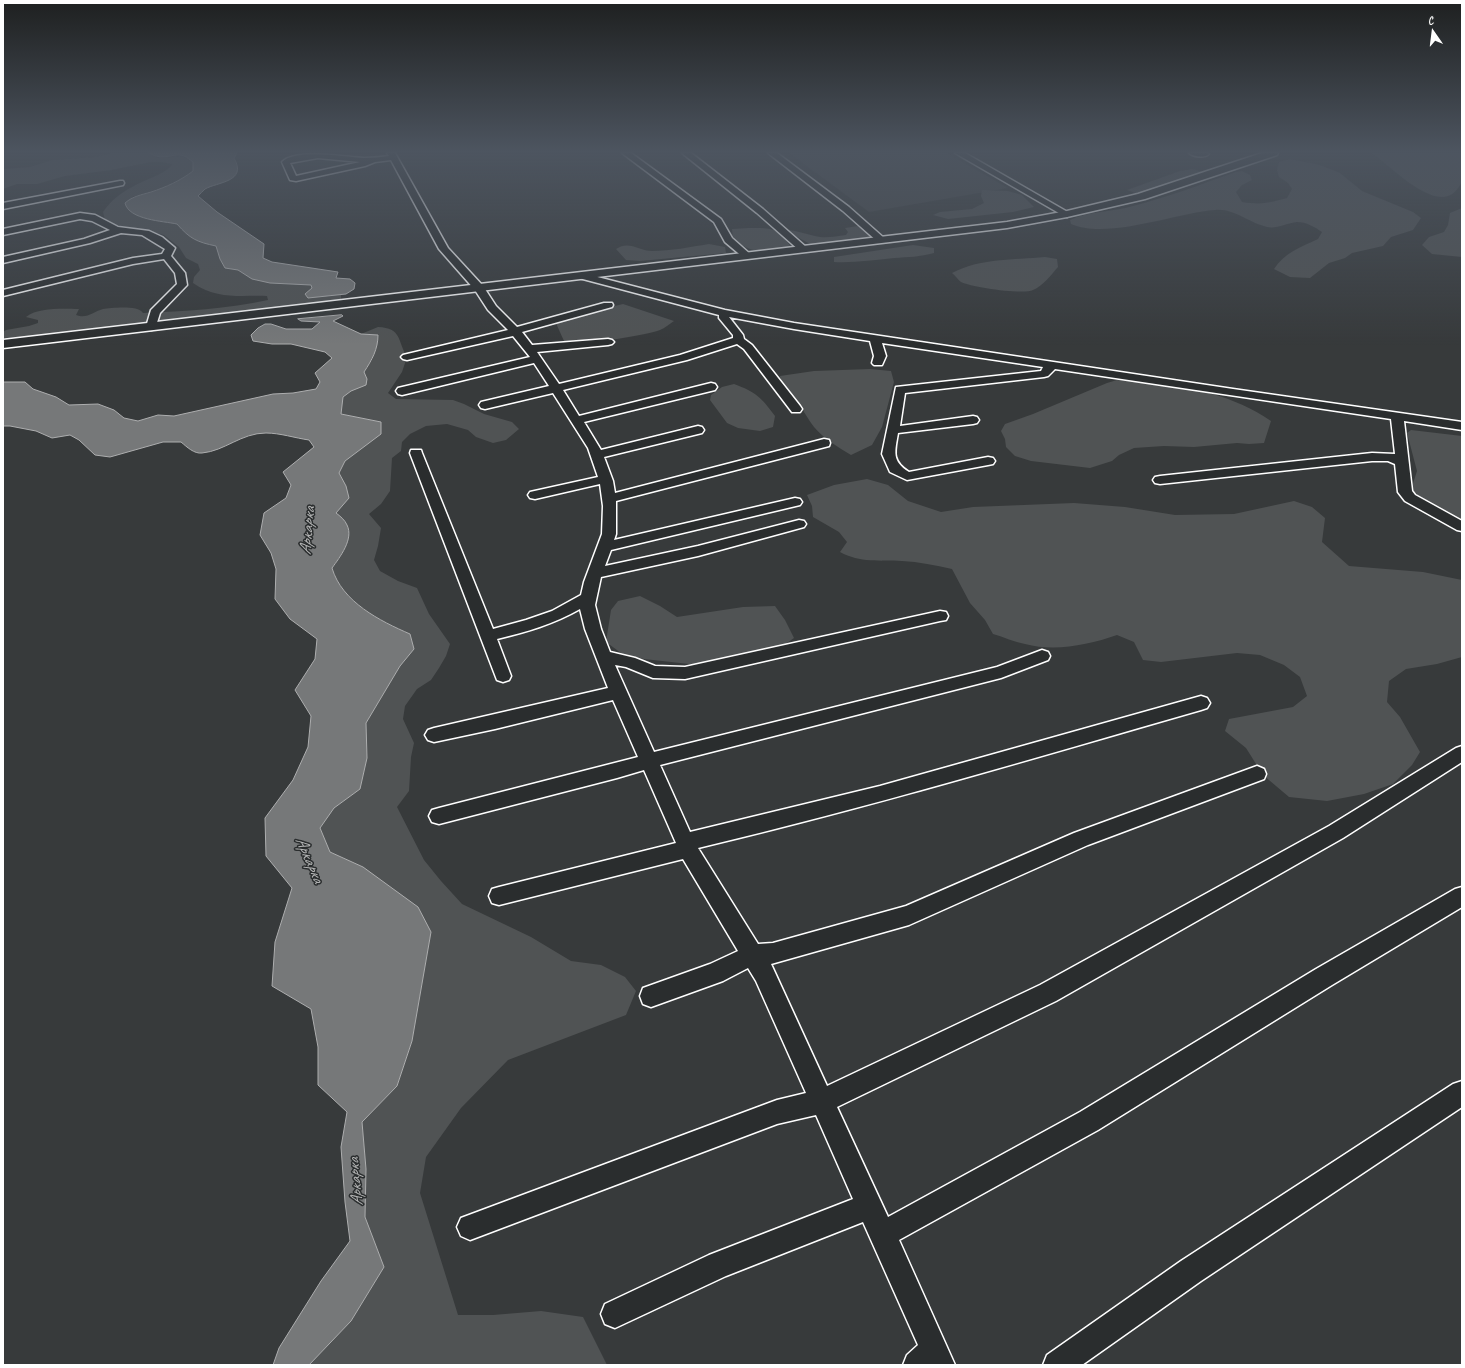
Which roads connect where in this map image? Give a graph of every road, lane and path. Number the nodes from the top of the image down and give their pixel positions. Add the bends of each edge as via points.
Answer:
1 (76, 217) edge
2 (92, 217) edge
3 (426, 217) edge
4 (712, 217) edge
5 (766, 217) edge
6 (855, 217) edge
7 (1050, 217) edge
8 (120, 230) junction
9 (3, 232) edge
10 (881, 240) junction
11 (803, 250) junction
12 (166, 256) junction
13 (747, 256) junction
14 (3, 260) edge
15 (582, 276) junction
16 (479, 288) junction
17 (3, 293) edge
18 (608, 305) dead end
19 (725, 313) junction
20 (151, 326) junction
21 (515, 331) junction
22 (875, 338) junction
23 (739, 340) junction
24 (608, 342) dead end
25 (3, 344) edge
26 (533, 354) junction
27 (407, 357) dead end
28 (878, 363) dead end
29 (1048, 365) junction
30 (711, 387) dead end
31 (556, 388) junction
32 (402, 391) dead end
33 (485, 405) dead end
34 (796, 409) dead end
35 (1397, 416) junction
36 (577, 420) junction
37 (973, 420) dead end
38 (1462, 426) edge
39 (698, 430) dead end
40 (892, 430) junction
41 (824, 443) dead end
42 (416, 453) dead end
43 (597, 455) junction
44 (988, 461) dead end
45 (1402, 462) junction
46 (605, 478) junction
47 (1160, 480) dead end
48 (535, 495) dead end
49 (609, 499) junction
50 (795, 502) dead end
51 (799, 524) dead end
52 (1462, 527) edge
53 (604, 547) junction
54 (595, 573) junction
55 (588, 598) junction
56 (940, 616) dead end
57 (487, 636) junction
58 (1042, 656) dead end
59 (603, 657) junction
60 (504, 676) dead end
61 (618, 692) junction
62 (1201, 703) dead end
63 (434, 735) dead end
64 (1462, 753) edge
65 (649, 761) junction
66 (1256, 774) dead end
67 (439, 816) dead end
68 (687, 846) junction
69 (499, 896) dead end
70 (1462, 896) edge
71 (752, 955) junction
72 (651, 996) dead end
73 (1462, 1093) edge
74 (822, 1101) junction
75 (869, 1206) junction
76 (470, 1226) dead end
77 (882, 1235) junction
78 (615, 1314) dead end
79 (930, 1360) edge
80 (1057, 1365) edge

1 - 9 street
2 - 8 street
3 - 16 street via 444,249
4 - 13 street via 718,221 728,240
5 - 11 street
6 - 10 street
7 - 10 main road via 977,229
8 - 12 street via 150,234 170,248
8 - 14 street via 87,241
10 - 11 main road
11 - 13 main road
12 - 17 street via 133,261
12 - 20 street via 183,280 182,285 155,312
13 - 15 main road
15 - 16 main road
15 - 19 street
16 - 20 main road
16 - 21 street via 492,308
18 - 21 street
19 - 22 street
19 - 23 street via 724,318
20 - 25 main road
21 - 26 street
21 - 27 street
22 - 28 street via 880,356
22 - 29 street
23 - 31 street via 683,358
23 - 34 street via 748,347
24 - 26 street
26 - 31 street
26 - 32 street
29 - 35 street
29 - 40 street via 1049,370 1044,374 900,390
30 - 36 street
31 - 33 street
31 - 36 street
35 - 38 street
35 - 45 street
36 - 43 street
37 - 40 street
39 - 43 street
40 - 44 street via 888,454 895,469 907,476
41 - 49 street
42 - 57 street
43 - 46 street
45 - 47 street via 1390,457 1372,457
45 - 52 street via 1405,492 1410,498
46 - 48 street
46 - 49 street
49 - 53 street via 609,534
50 - 53 street
51 - 54 street via 640,565
53 - 54 street
54 - 55 street
55 - 57 street via 558,615
55 - 59 street via 587,605 593,629
56 - 59 street via 685,673 654,672 629,662
57 - 60 street
58 - 65 street via 1001,672
59 - 61 street
61 - 63 street
61 - 65 street
62 - 68 street
64 - 74 street via 1336,832 1048,993
65 - 67 street
65 - 68 street
66 - 71 street via 1081,839 909,916 773,953
68 - 69 street
68 - 71 street
70 - 77 street via 1089,1121
71 - 72 street via 714,973
71 - 74 street via 764,973
73 - 80 street via 1191,1271
74 - 75 street
74 - 76 street via 777,1112
75 - 77 street
75 - 78 street via 719,1265
77 - 79 street

